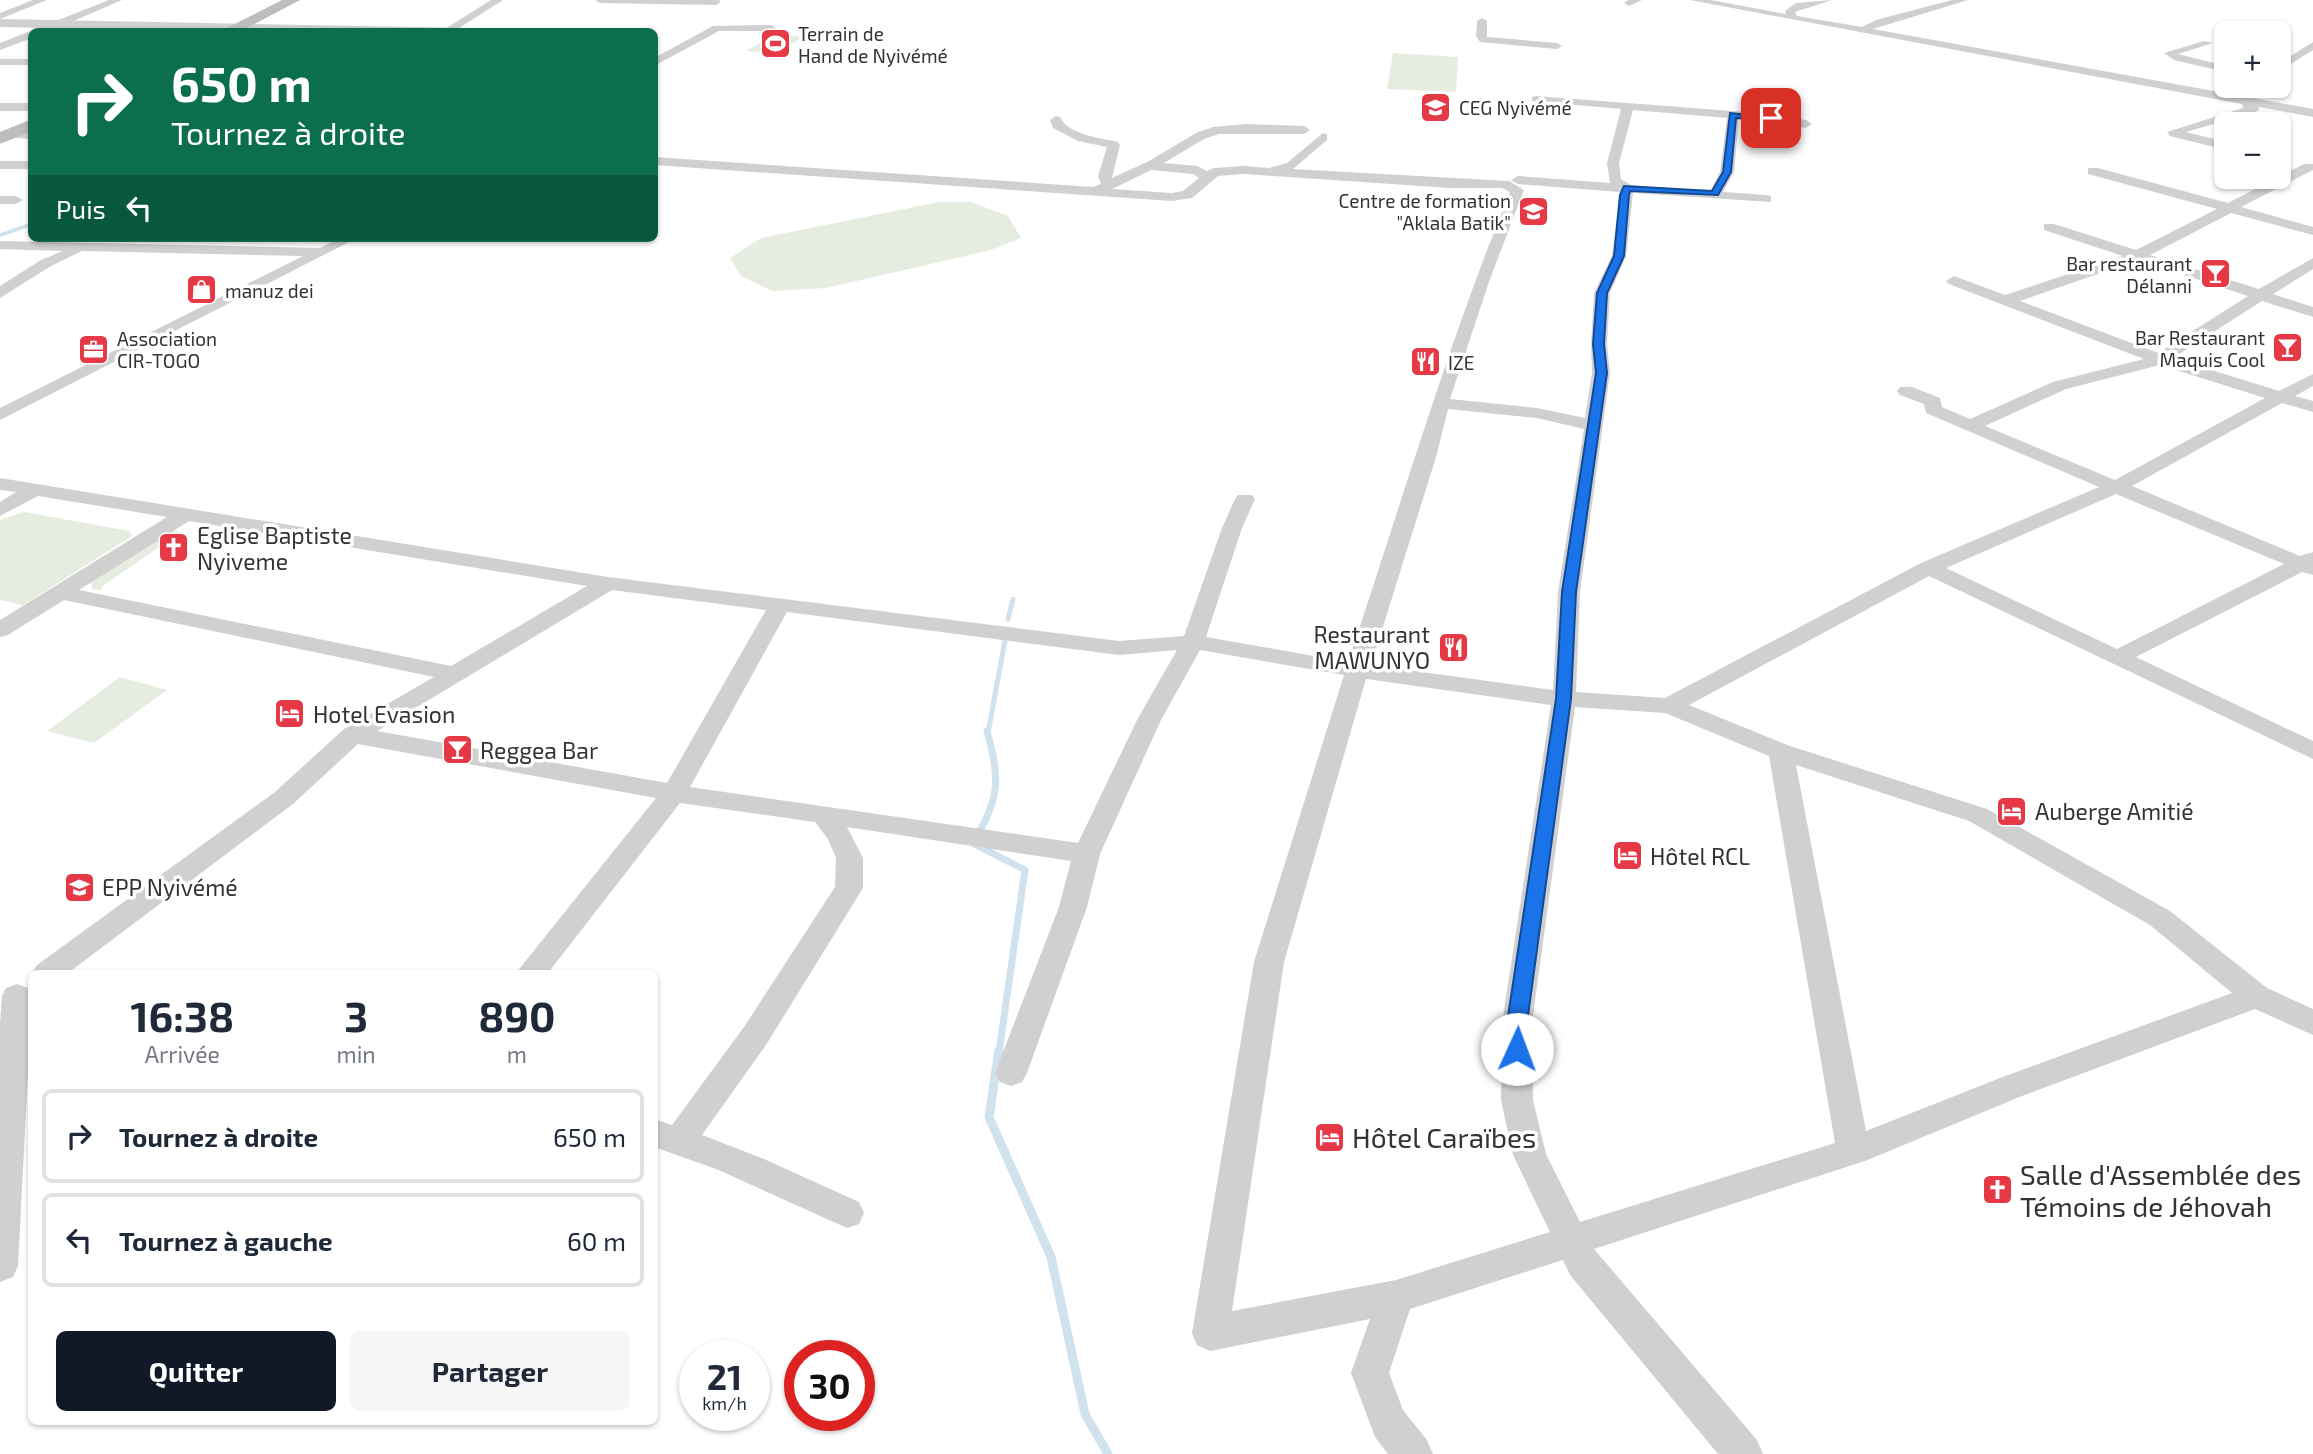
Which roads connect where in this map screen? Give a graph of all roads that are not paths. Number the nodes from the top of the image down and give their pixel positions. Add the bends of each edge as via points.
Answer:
1 (42, 0) edge
2 (117, 0) edge
3 (293, 0) edge
4 (498, 0) edge
5 (600, 0) edge
6 (636, 0) edge
7 (1695, 0) edge
8 (1963, 0) edge
9 (1824, 1) edge
10 (716, 2) dead end
11 (620, 12) dead end
12 (0, 16) edge
13 (1793, 16) junction
14 (1482, 21) dead end
15 (0, 23) edge
16 (57, 24) junction
17 (48, 28) edge
18 (196, 28) edge
19 (233, 28) edge
20 (450, 28) edge
21 (771, 28) dead end
22 (1865, 30) junction
23 (28, 36) edge
24 (2208, 43) dead end
25 (2313, 45) edge
26 (1557, 46) dead end
27 (0, 47) edge
28 (670, 58) dead end
29 (2291, 60) edge
30 (0, 62) edge
31 (28, 62) edge
32 (658, 63) edge
33 (658, 63) edge
34 (2214, 66) edge
35 (2291, 66) edge
36 (2300, 66) dead end
37 (2238, 98) edge
38 (1536, 99) dead end
39 (2235, 100) junction
40 (1628, 106) junction
41 (0, 107) edge
42 (28, 107) edge
43 (2240, 112) edge
44 (2313, 113) edge
45 (1733, 115) junction
46 (1056, 120) dead end
47 (2214, 120) edge
48 (1806, 124) dead end
49 (28, 126) edge
50 (1112, 130) dead end
51 (1304, 130) dead end
52 (28, 135) edge
53 (5, 137) edge
54 (1323, 137) dead end
55 (2214, 143) edge
56 (1114, 145) junction
57 (658, 161) edge
58 (2291, 163) edge
59 (0, 165) edge
60 (28, 165) edge
61 (1149, 166) junction
62 (2311, 168) edge
63 (1257, 170) junction
64 (2093, 171) dead end
65 (1207, 178) junction
66 (1518, 180) dead end
67 (1108, 185) junction
68 (1627, 188) junction
69 (1093, 193) junction
70 (1714, 194) junction
71 (1766, 199) dead end
72 (0, 200) edge
73 (16, 200) dead end
74 (2228, 209) junction
75 (2049, 227) dead end
76 (2313, 231) edge
77 (209, 242) edge
78 (0, 245) edge
79 (328, 245) edge
80 (198, 249) junction
81 (302, 252) junction
82 (2136, 256) junction
83 (2313, 262) edge
84 (32, 270) dead end
85 (1954, 281) dead end
86 (0, 292) edge
87 (2260, 297) junction
88 (2007, 300) junction
89 (2313, 312) edge
90 (2159, 359) junction
91 (2313, 379) edge
92 (1906, 391) dead end
93 (2280, 397) junction
94 (1440, 403) junction
95 (2313, 408) edge
96 (0, 409) edge
97 (0, 415) edge
98 (1592, 425) junction
99 (1970, 426) junction
100 (0, 484) edge
101 (2118, 486) junction
102 (36, 489) junction
103 (1245, 499) dead end
104 (0, 510) edge
105 (184, 516) junction
106 (2310, 564) edge
107 (1929, 568) junction
108 (608, 583) junction
109 (59, 592) junction
110 (779, 606) junction
111 (0, 630) edge
112 (1193, 642) junction
113 (2117, 658) junction
114 (1355, 670) junction
115 (455, 674) junction
116 (1563, 699) junction
117 (1669, 706) junction
118 (353, 735) junction
119 (1781, 751) junction
120 (2313, 751) edge
121 (674, 793) junction
122 (823, 814) junction
123 (1086, 854) junction
124 (49, 970) edge
125 (533, 970) edge
126 (22, 990) edge
127 (2256, 996) junction
128 (2313, 1023) edge
129 (1011, 1073) dead end
130 (667, 1136) edge
131 (1853, 1151) junction
132 (846, 1213) dead end
133 (1571, 1240) junction
134 (0, 1266) edge
135 (1396, 1297) junction
136 (1413, 1454) edge
137 (1743, 1454) edge

1 - 12 street
2 - 16 street
3 - 19 main road
4 - 20 street
5 - 6 street
6 - 10 street
6 - 11 street
7 - 13 street
8 - 22 street
9 - 13 street via 1796,6 1790,11
13 - 22 street
14 - 26 street via 1484,40
15 - 16 street
16 - 17 street
16 - 18 street
21 - 32 street via 717,28
22 - 39 street
23 - 27 street
24 - 34 street via 2169,53
25 - 29 street
28 - 33 street
30 - 31 street
35 - 36 street
37 - 39 street
38 - 40 street
39 - 43 street via 2254,108
39 - 44 street
40 - 45 street
40 - 68 street via 1612,170 1615,181
41 - 42 street
45 - 48 street
45 - 70 street via 1727,172
46 - 56 street via 1057,125 1082,138
47 - 55 street via 2173,132
49 - 53 main road
50 - 56 street via 1122,135
51 - 61 street via 1217,130
52 - 53 street
54 - 63 street via 1291,166
56 - 67 street via 1105,176
57 - 69 street
58 - 62 street
59 - 60 street
61 - 65 street via 1197,170
61 - 67 street
62 - 74 street
63 - 65 street via 1219,171
63 - 94 street via 1504,184 1517,190
64 - 74 street
65 - 69 street via 1181,197
66 - 68 street
67 - 69 street
68 - 70 street
68 - 98 street via 1619,256 1602,293 1601,373
70 - 71 street
72 - 73 street
74 - 76 street
74 - 82 street
75 - 82 street
77 - 80 street
78 - 80 street
79 - 80 street
79 - 81 street
79 - 97 street
80 - 81 street
80 - 86 street via 83,248 46,262
81 - 96 street
82 - 87 street
82 - 88 street
83 - 87 street
84 - 86 street
85 - 88 street
87 - 89 street
87 - 90 street
88 - 90 street
90 - 93 street
90 - 99 street via 2045,391
91 - 93 street
92 - 99 street via 1934,402 1932,409
93 - 95 street
93 - 101 street
94 - 98 street via 1537,413
94 - 114 street via 1427,457
98 - 116 street via 1569,592
99 - 101 street
100 - 102 street
101 - 106 street
101 - 107 street
102 - 104 street
102 - 105 street
103 - 112 street
105 - 108 street
105 - 109 street
106 - 113 street
107 - 113 street
107 - 117 street
108 - 110 street
108 - 115 street
109 - 111 street
109 - 115 street
110 - 112 street via 1119,648
110 - 121 street
112 - 114 street
112 - 123 street via 1149,720
113 - 120 street
114 - 116 street
114 - 135 street via 1269,962 1210,1333
115 - 118 street
116 - 117 street
116 - 133 street via 1517,1023 1517,1100 1530,1155
117 - 119 street
118 - 121 street
118 - 124 street via 284,798
119 - 127 street via 1978,815 2160,918
119 - 131 street
121 - 122 street
121 - 125 street
122 - 123 street
122 - 130 street via 843,840 853,878 849,888 755,1036
123 - 129 street via 1073,907
126 - 134 street
127 - 128 street
127 - 131 street
130 - 132 street
131 - 133 street
133 - 135 street
133 - 137 street via 1583,1264
135 - 136 street via 1370,1373 1389,1423

